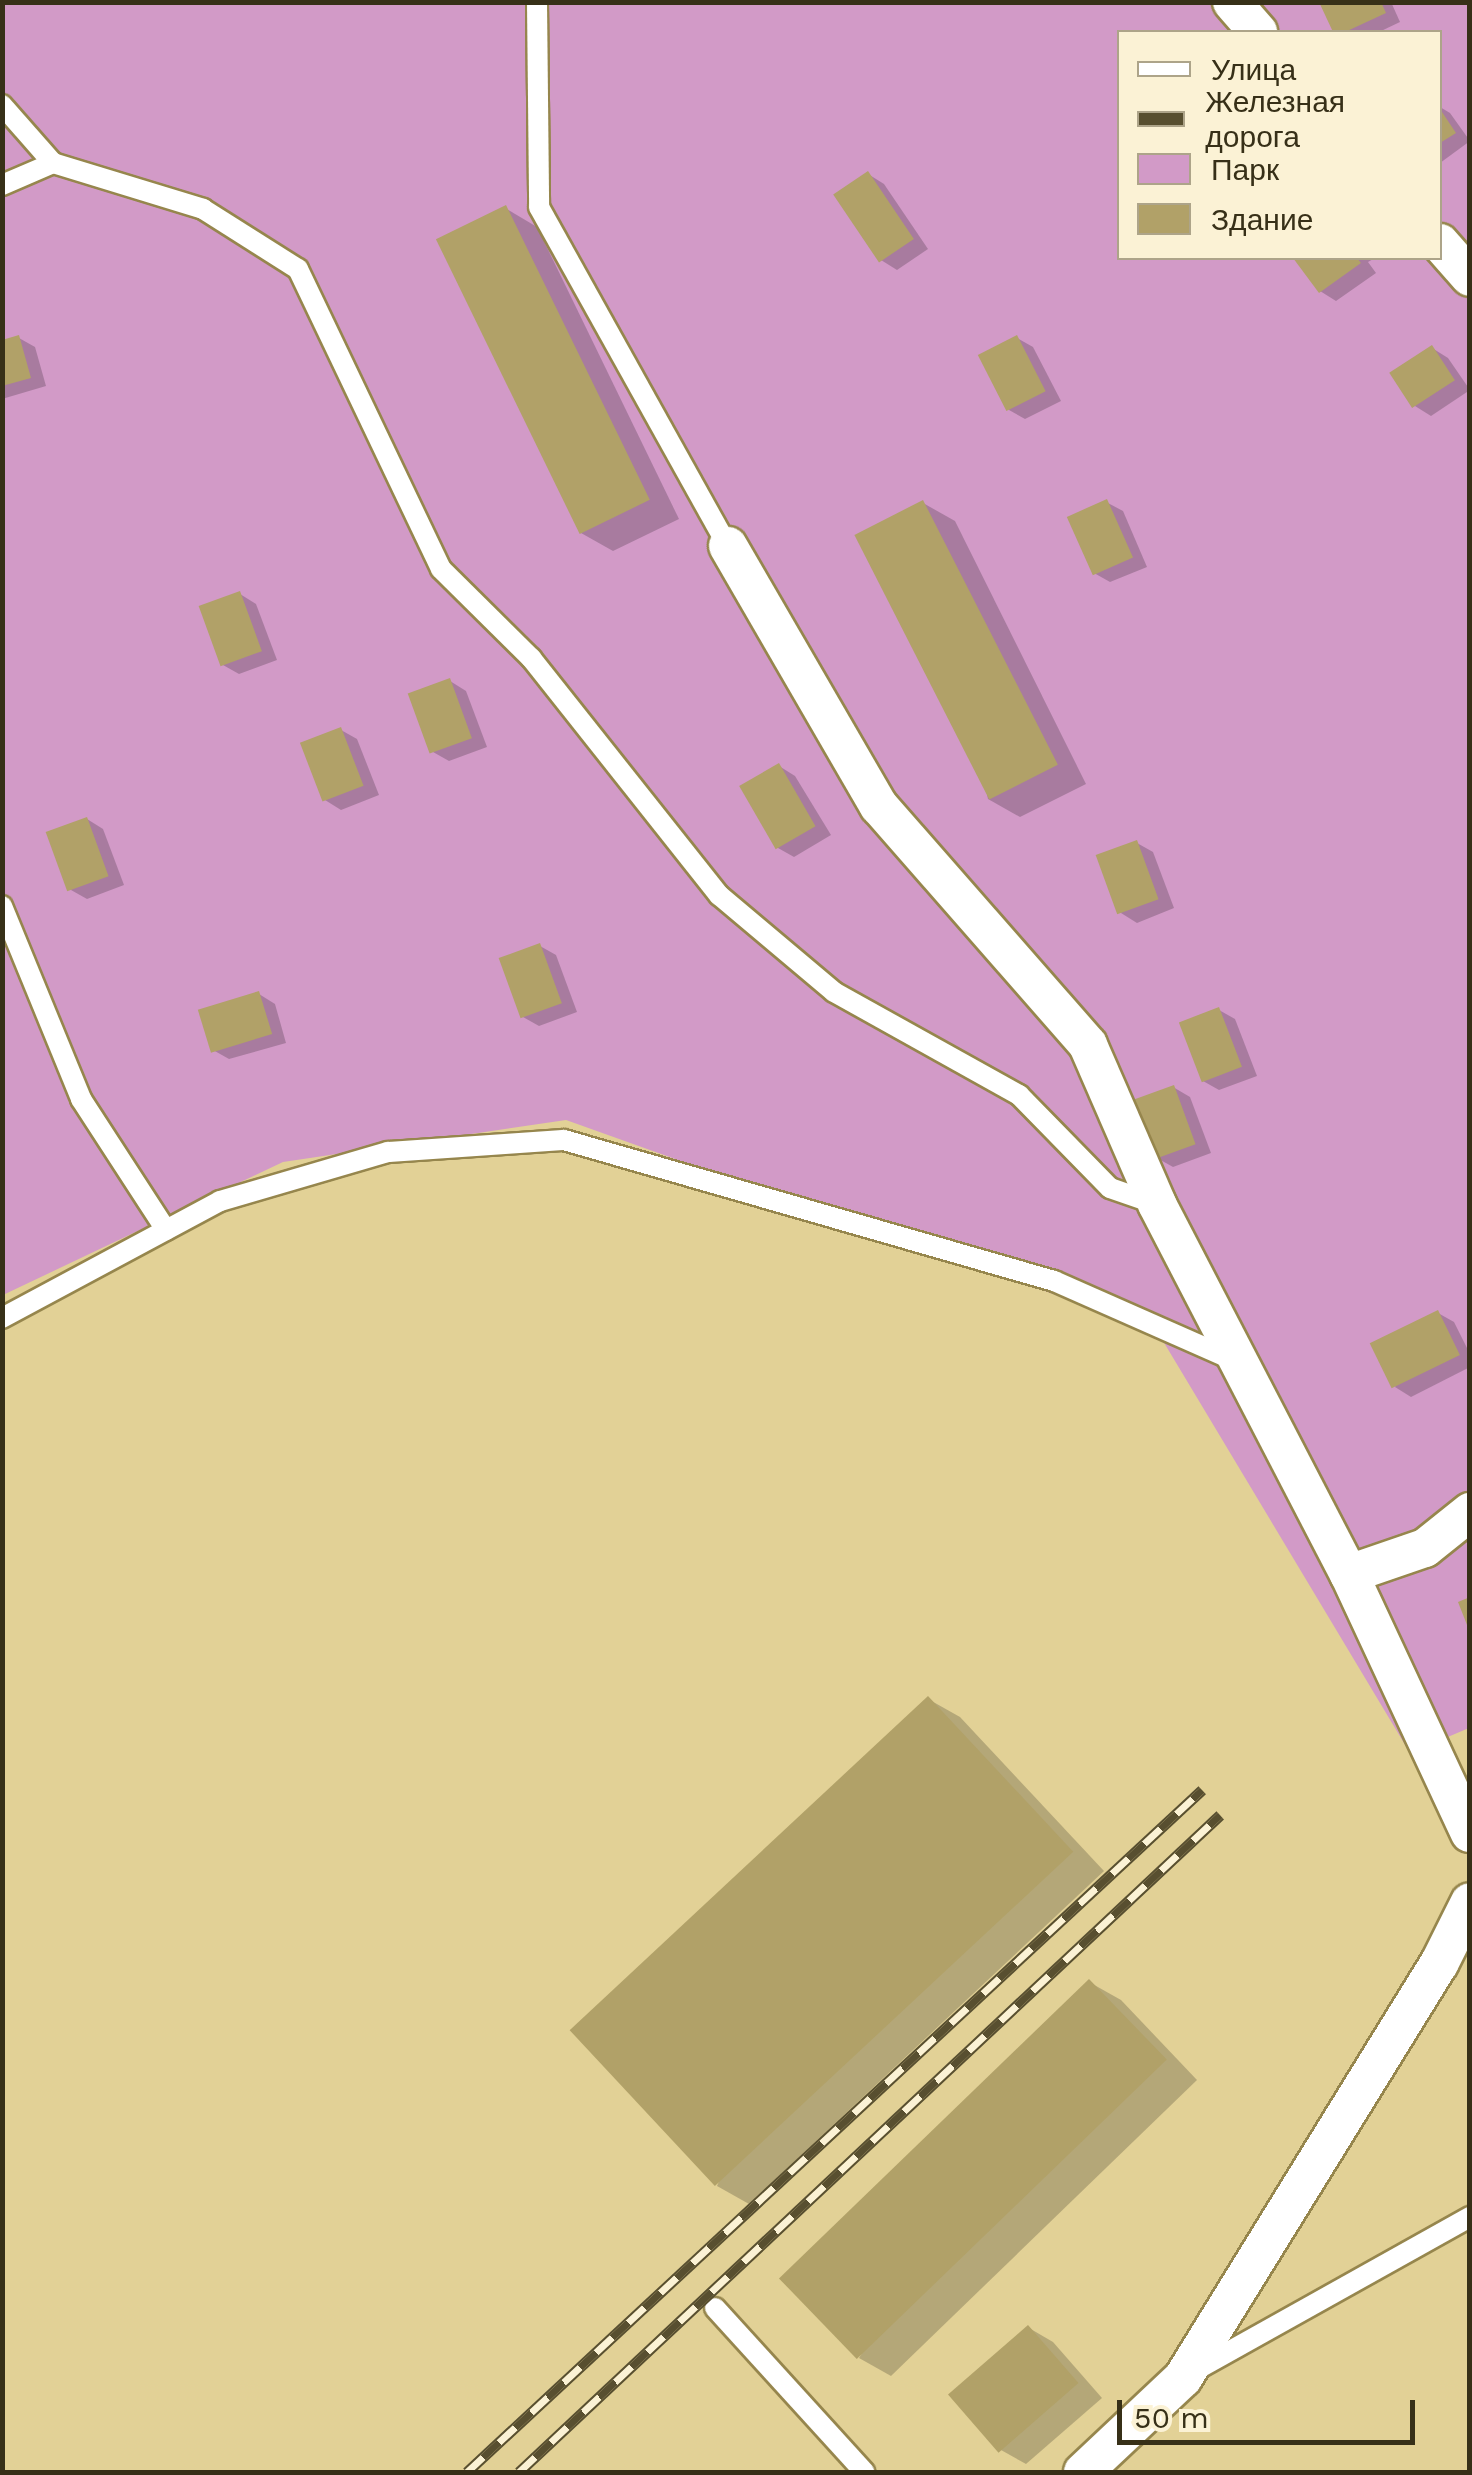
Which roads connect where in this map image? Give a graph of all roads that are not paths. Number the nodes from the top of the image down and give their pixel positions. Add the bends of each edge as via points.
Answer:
1 (537, 2) edge
2 (1232, 2) edge
3 (1256, 30) edge
4 (2, 104) edge
5 (53, 163) junction
6 (2, 184) edge
7 (1442, 245) edge
8 (1470, 278) edge
9 (728, 546) joint
10 (2, 906) edge
11 (1157, 1204) junction
12 (166, 1230) junction
13 (2, 1318) edge
14 (1236, 1362) junction
15 (1470, 1512) edge
16 (1349, 1574) junction
17 (1470, 1833) edge
18 (1470, 1902) edge
19 (1470, 2217) edge
20 (715, 2308) dead end
21 (1183, 2378) junction
22 (864, 2472) edge
23 (1082, 2472) edge

1 - 9 lane via 539,208
2 - 3 street
4 - 5 lane
5 - 6 lane
5 - 11 lane via 203,209 298,269 441,569 531,658 720,894 834,992 1018,1095 1110,1188
7 - 8 street
9 - 11 street via 879,806 1088,1045
10 - 12 lane via 81,1099
11 - 14 street
12 - 13 lane
12 - 14 lane via 220,1201 388,1152 564,1140 1054,1280
14 - 16 street
15 - 16 street via 1425,1548
16 - 17 street
18 - 21 street via 1439,1964
19 - 21 lane
20 - 22 lane
21 - 23 street

